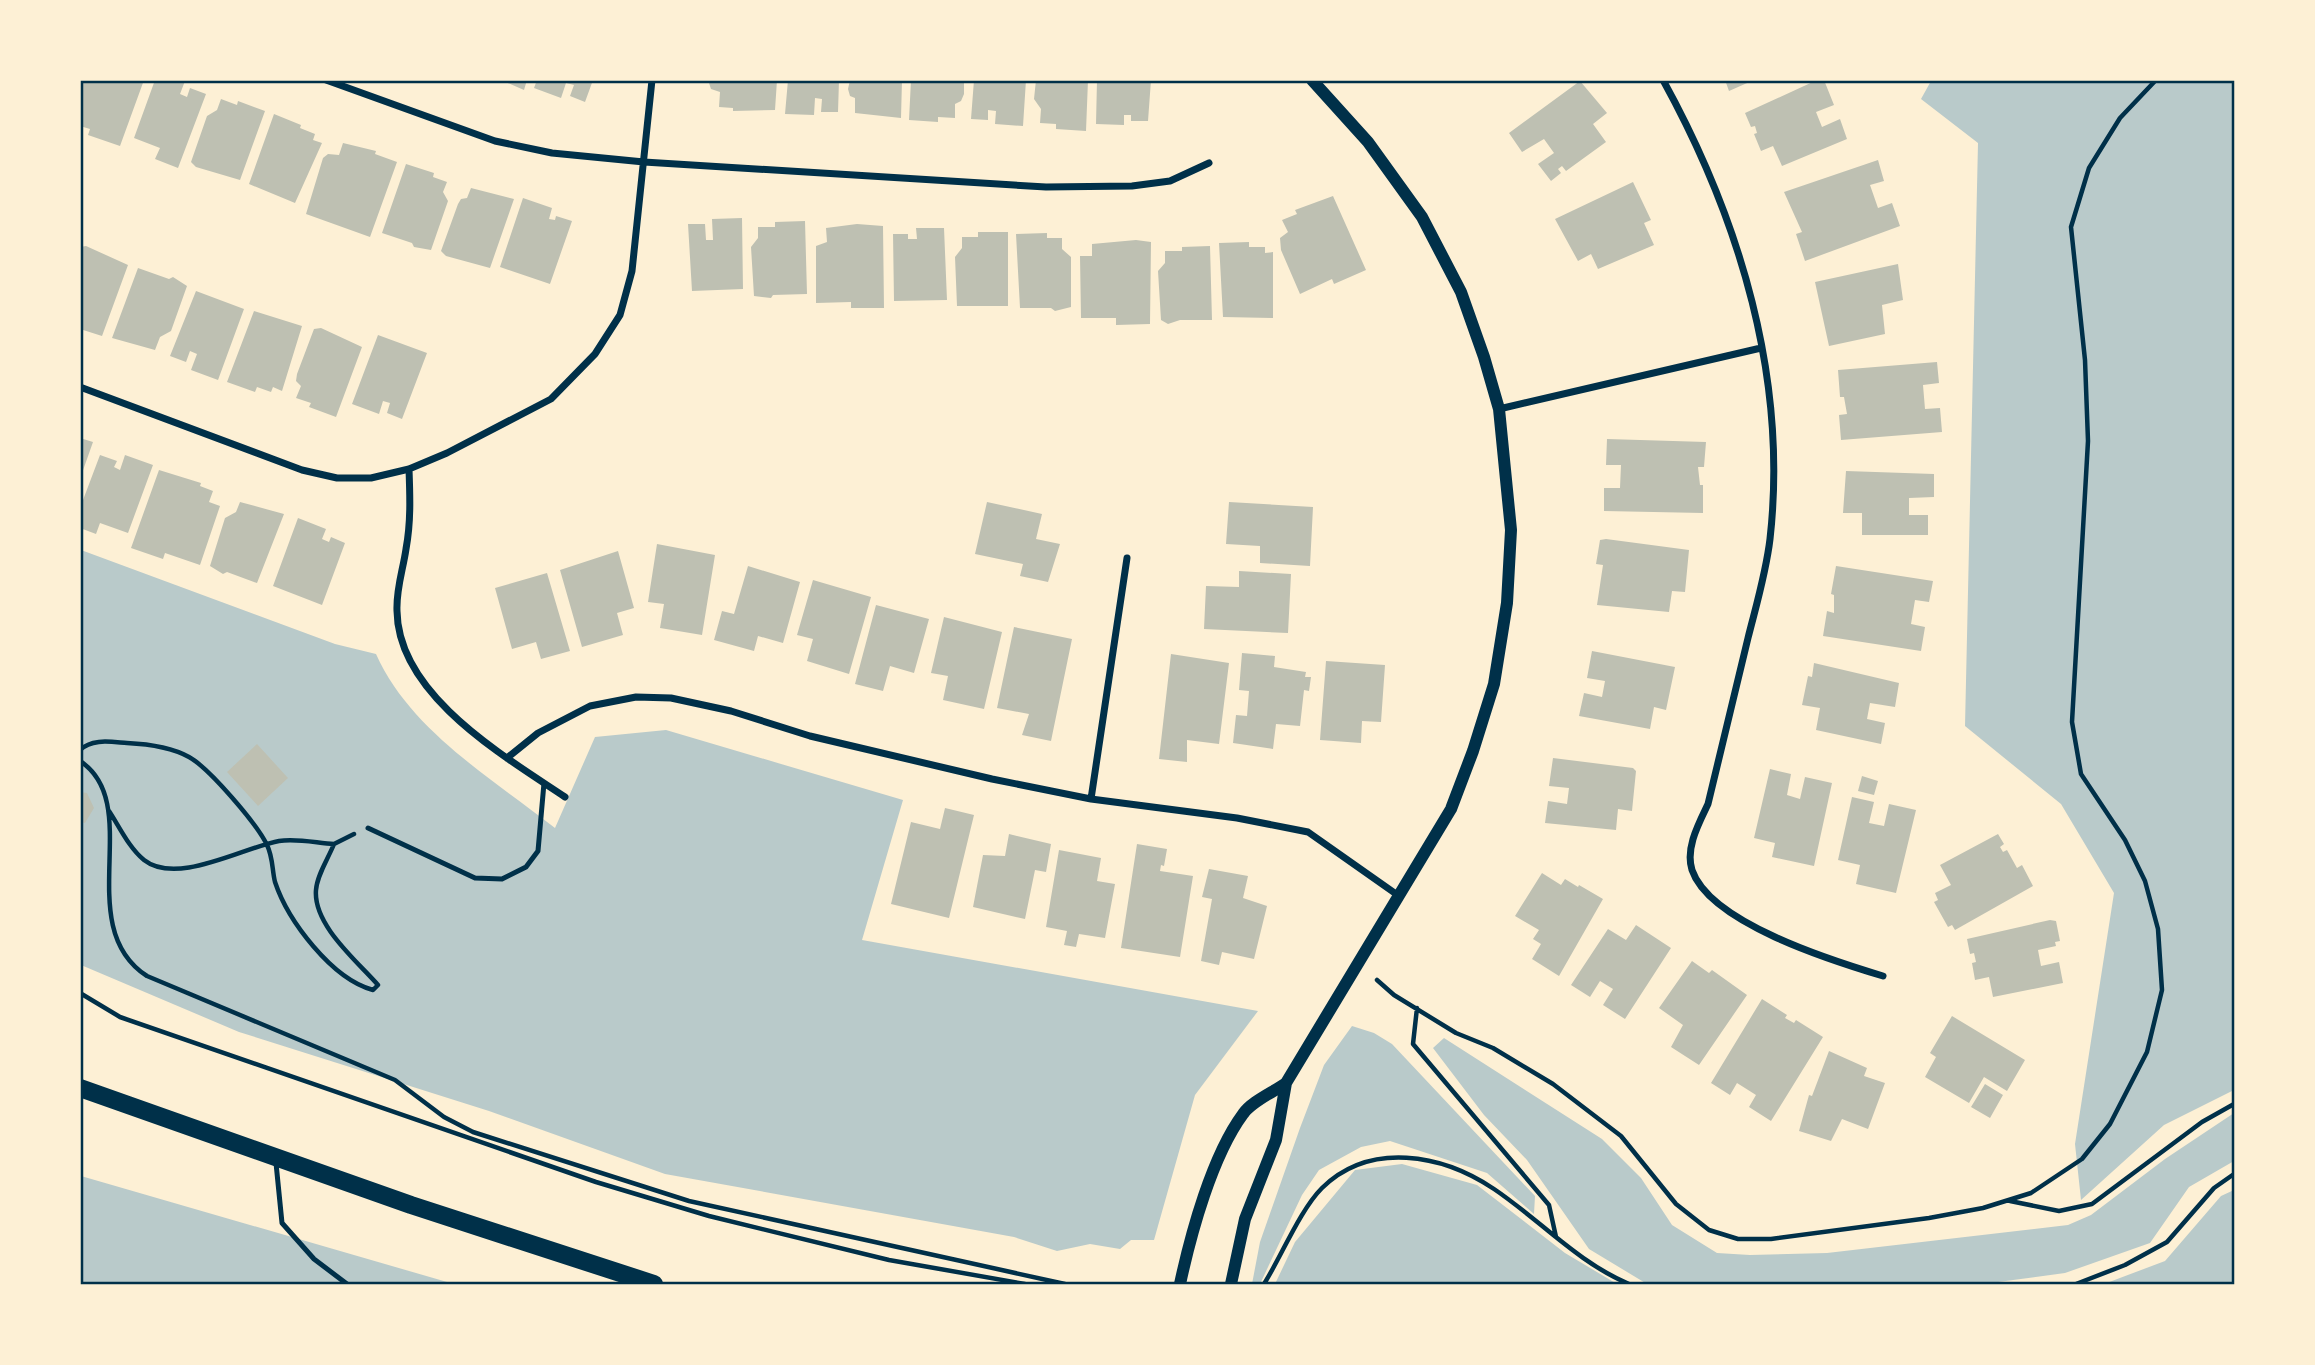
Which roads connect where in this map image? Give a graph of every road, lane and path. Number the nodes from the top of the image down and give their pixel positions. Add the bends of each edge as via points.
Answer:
1 (326, 80) edge
2 (652, 80) edge
3 (1312, 80) edge
4 (1663, 80) edge
5 (2156, 80) edge
6 (644, 162) junction
7 (1209, 163) dead end
8 (1761, 348) junction
9 (80, 387) edge
10 (1499, 409) junction
11 (409, 469) junction
12 (1127, 558) dead end
13 (80, 750) edge
14 (507, 758) junction
15 (80, 761) edge
16 (544, 783) junction
17 (565, 797) dead end
18 (1091, 799) junction
19 (108, 810) junction
20 (368, 828) joint
21 (267, 844) junction
22 (334, 844) junction
23 (1399, 896) junction
24 (1883, 976) dead end
25 (1377, 980) dead end
26 (80, 993) edge
27 (1417, 1009) junction
28 (1286, 1083) junction
29 (80, 1087) edge
30 (2235, 1104) edge
31 (275, 1156) junction
32 (2235, 1174) edge
33 (2008, 1200) junction
34 (1557, 1238) junction
35 (347, 1284) edge
36 (654, 1284) edge
37 (1025, 1284) edge
38 (1065, 1284) edge
39 (1180, 1284) edge
40 (1231, 1284) edge
41 (1264, 1284) edge
42 (1629, 1284) edge
43 (2076, 1284) edge

1 - 6 street via 495,141 552,153
2 - 6 street
3 - 10 street via 1368,142 1422,217 1461,292
4 - 8 street via 1737,242
5 - 33 path via 2120,118 2089,168 2071,227 2088,441 2072,722 2081,774 2125,840 2145,881 2158,929 2162,990 2147,1052 2110,1125 2082,1159 2031,1193
6 - 7 street via 1046,187 1170,181
6 - 11 street via 632,271 620,315 595,354 551,399
8 - 10 street
8 - 24 street via 1772,426 1770,540 1707,804 1693,836 1691,868 1704,892 1763,932 1815,956
9 - 11 street via 302,470 338,478 371,478
10 - 23 street via 1511,530 1507,603 1494,684 1451,809
11 - 14 street via 411,506 397,613 400,641 414,670 435,696
12 - 18 street
13 - 21 path via 100,742 139,744 191,758 228,794
14 - 16 street
14 - 18 street via 538,733 590,706 636,697 671,698 823,739
15 - 19 path via 94,770
16 - 17 street
16 - 20 lane via 538,850 526,867 502,878 475,878
18 - 23 street via 1308,832
19 - 21 path via 143,859 158,867 218,862
19 - 38 path via 114,933 128,960 148,976 395,1080 444,1117 473,1132 689,1201
20 - 22 path
21 - 22 path via 283,840
21 - 22 path via 275,881 292,920 349,979 373,990 378,985 317,907 318,880
23 - 28 street
25 - 27 path
26 - 37 path via 120,1017 596,1182 709,1216 890,1260
27 - 33 path via 1553,1084 1621,1136 1676,1204 1709,1230 1771,1239 1929,1218
27 - 34 path via 1413,1044 1549,1205
28 - 39 street via 1244,1112 1218,1161 1190,1239
28 - 40 street via 1276,1140 1245,1219
29 - 31 main road
30 - 33 path via 2202,1122 2092,1204 2059,1211
31 - 35 lane via 282,1223 314,1259
31 - 36 main road
32 - 43 path via 2214,1188 2166,1242 2125,1265
34 - 41 path via 1492,1188 1451,1168 1417,1156 1376,1158 1339,1173 1320,1190
34 - 42 path via 1576,1255

